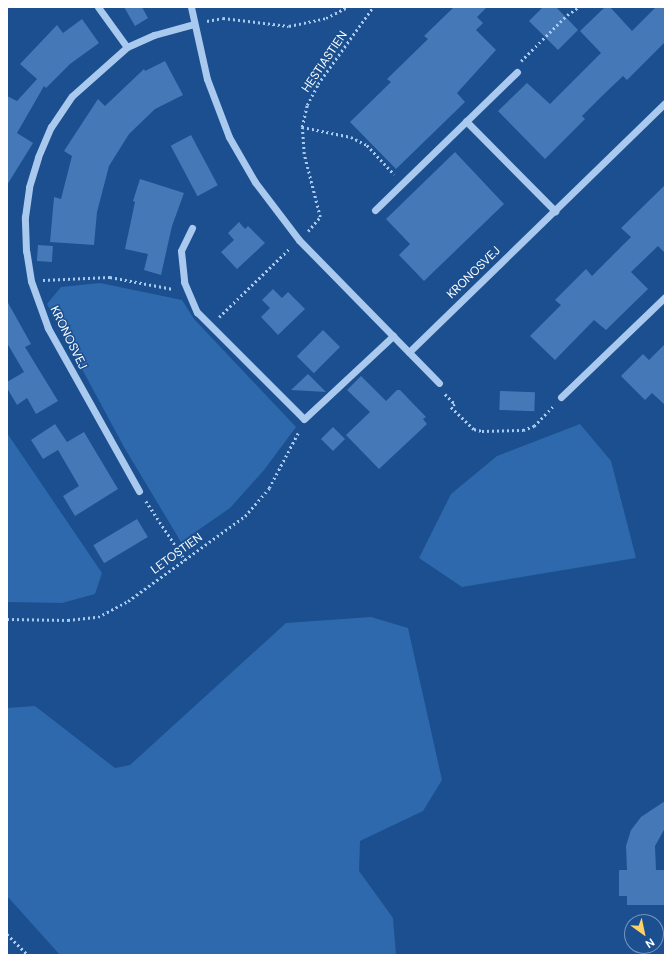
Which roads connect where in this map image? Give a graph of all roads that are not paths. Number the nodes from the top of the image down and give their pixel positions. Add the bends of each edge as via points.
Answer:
1 (98, 7) edge
2 (191, 7) edge
3 (194, 24) junction
4 (127, 47) junction
5 (517, 72) road end
6 (665, 103) edge
7 (466, 121) junction
8 (375, 210) dead end
9 (554, 211) junction
10 (192, 228) dead end
11 (665, 296) edge
12 (393, 336) junction
13 (409, 352) junction
14 (439, 383) road end
15 (561, 397) road end
16 (139, 491) road end

1 - 4 street
2 - 3 street
3 - 4 street, KRONOSVEJ via 154,34
3 - 12 street via 207,80 229,136 255,182 299,240
4 - 16 street, KRONOSVEJ via 72,96 51,127 29,187 25,217 26,251 31,281 48,328
5 - 7 street
6 - 9 street, KRONOSVEJ
7 - 8 street
7 - 9 street
9 - 13 street, KRONOSVEJ
10 - 12 street via 181,251 184,282 197,312 304,419
11 - 15 street
12 - 13 street
13 - 14 street

